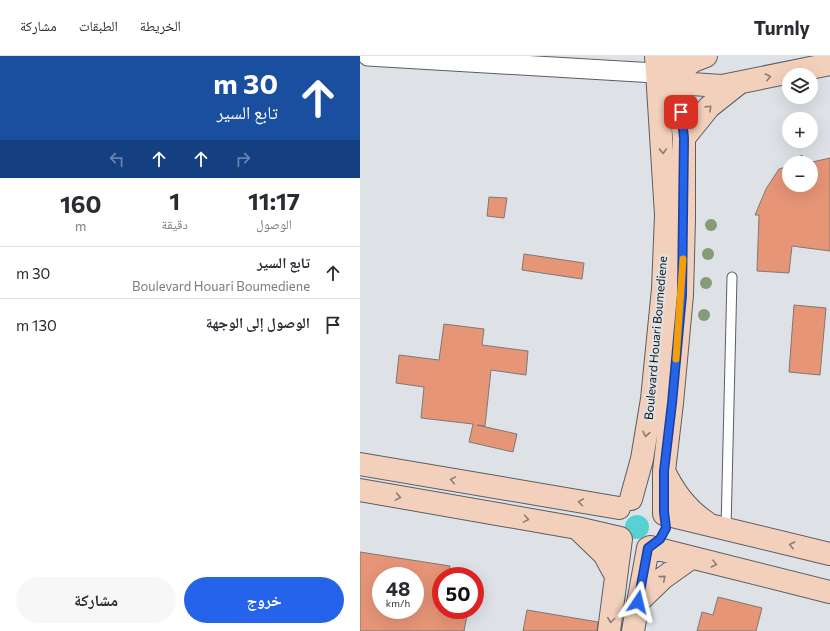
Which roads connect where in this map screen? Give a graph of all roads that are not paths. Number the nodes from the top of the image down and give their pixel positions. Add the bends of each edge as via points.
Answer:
1 (368, 56) edge
2 (706, 56) edge
3 (830, 64) edge
4 (666, 65) edge
5 (740, 83) junction
6 (684, 138) junction
7 (732, 277) dead end
8 (360, 464) edge
9 (664, 471) junction
10 (360, 490) edge
11 (625, 504) junction
12 (664, 513) junction
13 (577, 528) junction
14 (719, 528) junction
15 (620, 539) junction
16 (649, 547) junction
17 (830, 554) edge
18 (691, 558) junction
19 (616, 576) junction
20 (830, 592) edge
21 (638, 602) junction
22 (609, 631) edge
23 (633, 631) edge

1 - 4 street
2 - 4 main road via 693,61
5 -> 3 main road
4 - 5 main road via 690,84 722,86
4 - 6 main road, Boulevard Houari Boumediene
4 -> 11 main road, Boulevard Houari Boumediene via 666,215 663,289 652,399 642,459
6 -> 5 main road via 709,107
6 - 9 main road, Boulevard Houari Boumediene via 682,295
7 - 14 lane
11 -> 8 main road
9 - 12 main road, Boulevard Houari Boumediene
9 - 14 main road via 683,503 696,516
10 -> 13 main road
11 - 12 main road via 644,498 650,499
11 - 15 main road via 617,514 615,526
12 - 14 main road
12 - 16 main road via 664,534
13 - 15 main road
13 - 19 main road via 604,554
17 -> 14 main road
15 - 16 main road via 633,548
15 - 19 main road
16 - 18 main road
16 - 21 main road
18 -> 20 main road
21 -> 18 main road via 663,578
19 -> 22 main road
21 - 23 main road

